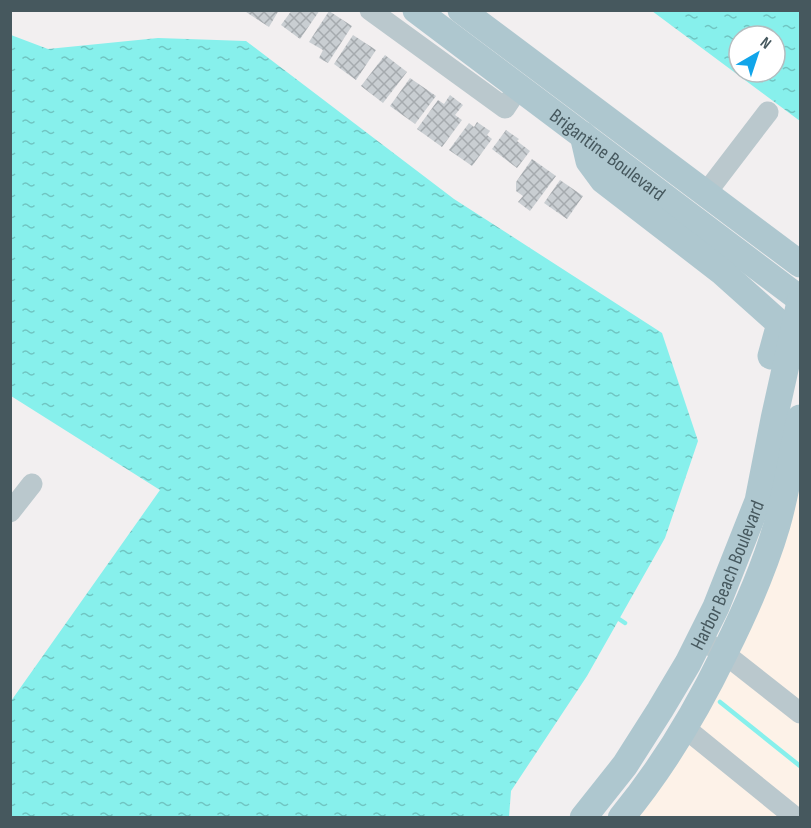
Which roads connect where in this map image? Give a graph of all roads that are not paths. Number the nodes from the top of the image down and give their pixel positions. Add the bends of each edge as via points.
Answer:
1 (370, 10) edge
2 (416, 10) edge
3 (461, 10) edge
4 (519, 87) junction
5 (768, 112) dead end
6 (583, 135) junction
7 (706, 193) junction
8 (801, 264) edge
9 (801, 300) edge
10 (800, 422) edge
11 (32, 484) dead end
12 (758, 501) junction
13 (10, 512) edge
14 (700, 639) junction
15 (725, 654) junction
16 (801, 713) edge
17 (685, 728) junction
18 (600, 796) junction
19 (624, 816) edge
20 (583, 818) edge
21 (796, 818) edge

1 - 4 street via 505,108
2 - 4 main road, Brigantine Boulevard
3 - 7 main road, Brigantine Boulevard
4 - 6 main road, Brigantine Boulevard
5 - 7 street
6 - 9 main road, Brigantine Boulevard
6 - 12 main road via 589,161 603,180 721,271 777,321 779,327 757,408
7 - 8 main road, Brigantine Boulevard
9 - 12 main road, Harbor Beach Boulevard
10 - 15 main road, Harbor Beach Boulevard via 768,555
11 - 13 street
12 - 14 main road, Harbor Beach Boulevard
14 - 15 street
14 - 18 main road, Harbor Beach Boulevard via 625,765
15 - 16 street
15 - 17 main road, Harbor Beach Boulevard
17 - 19 main road, Harbor Beach Boulevard
17 - 21 street
18 - 19 street
18 - 20 main road, Harbor Beach Boulevard

